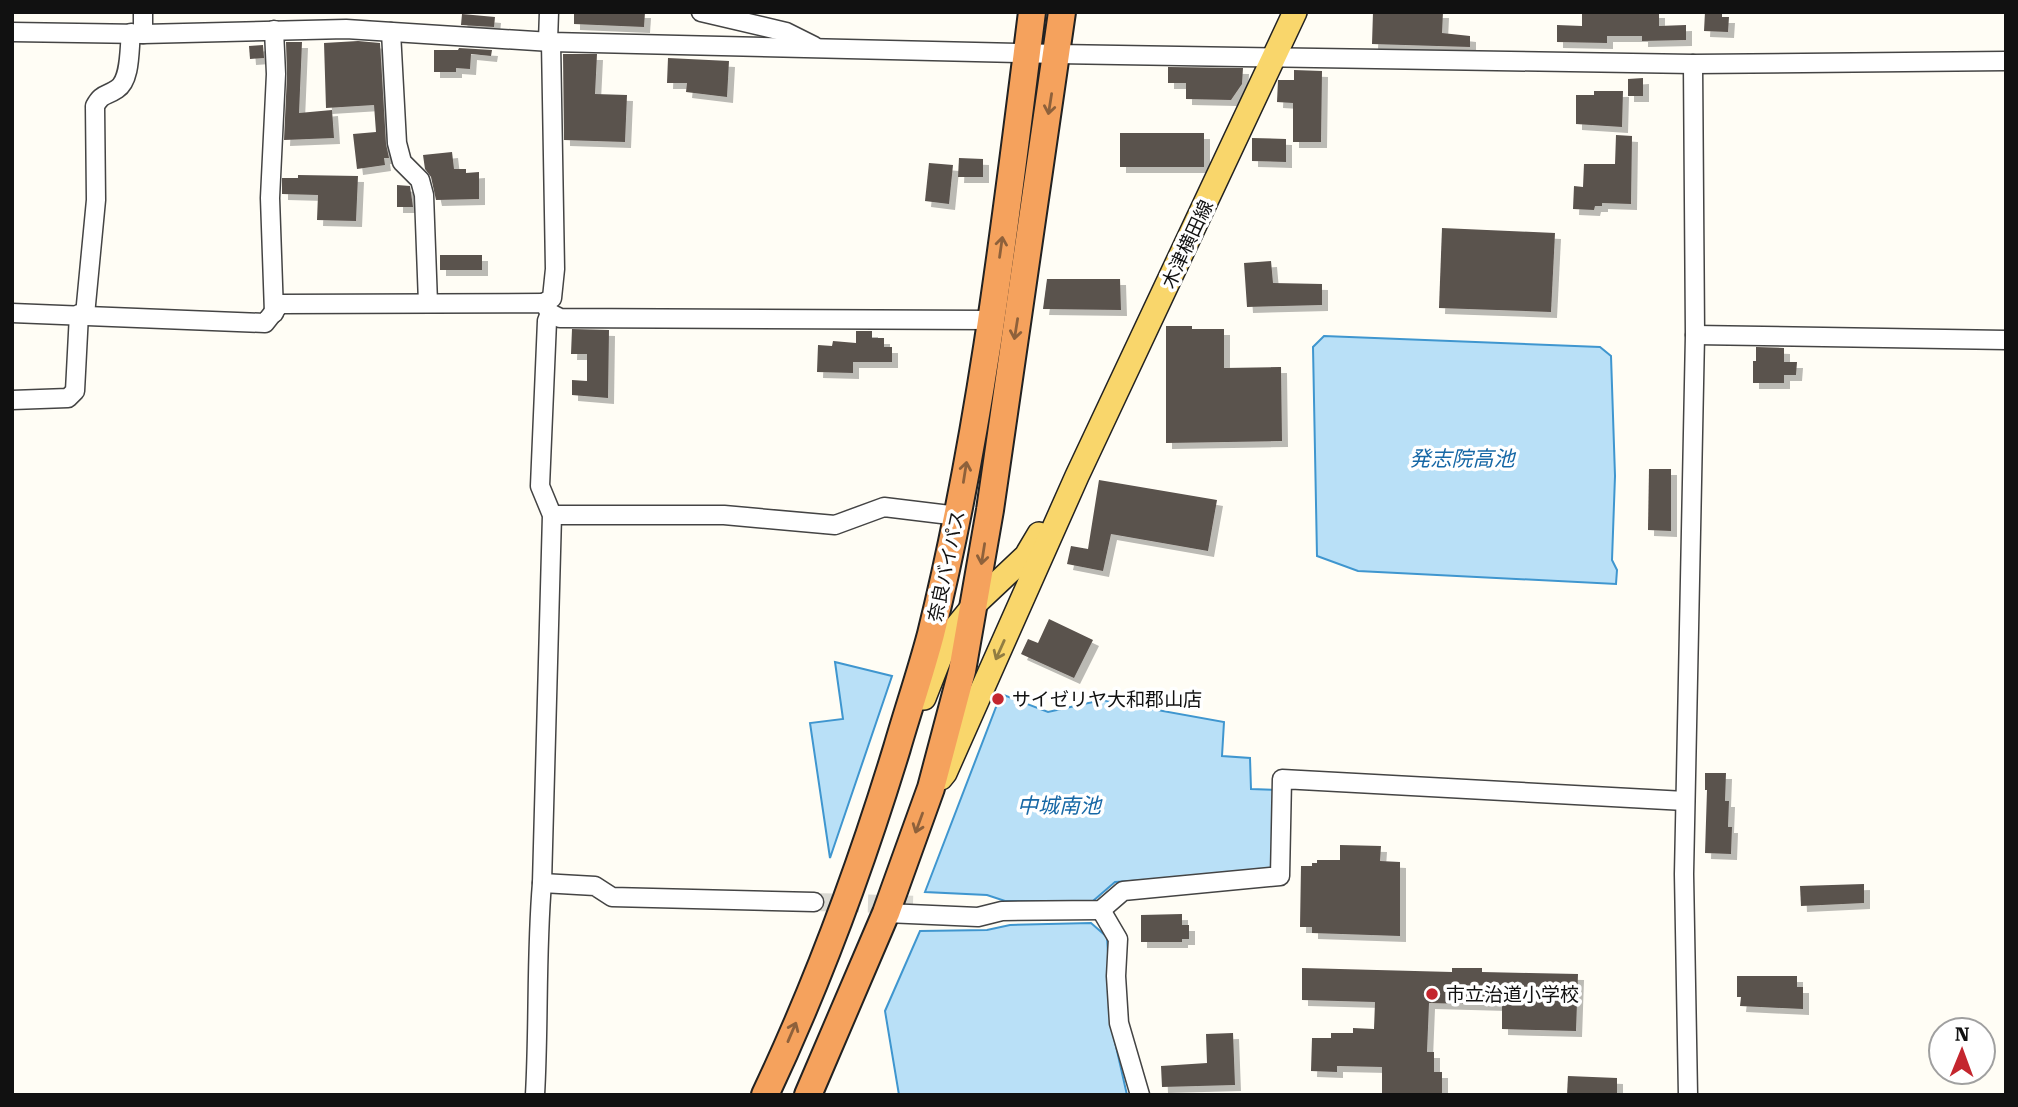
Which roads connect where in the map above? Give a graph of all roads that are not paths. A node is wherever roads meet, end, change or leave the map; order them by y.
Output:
1 (144, 12) edge
2 (549, 12) edge
3 (701, 12) edge
4 (1032, 12) edge
5 (1062, 12) edge
6 (1295, 12) edge
7 (347, 21) edge
8 (274, 30) junction
9 (12, 32) edge
10 (391, 32) junction
11 (137, 34) junction
12 (550, 41) junction
13 (817, 48) junction
14 (1027, 53) junction
15 (1057, 54) junction
16 (1274, 56) junction
17 (2006, 61) edge
18 (1693, 64) junction
19 (428, 303) junction
20 (547, 308) junction
21 (12, 313) edge
22 (274, 313) junction
23 (82, 315) junction
24 (990, 320) junction
25 (1695, 335) junction
26 (2006, 340) edge
27 (12, 400) edge
28 (1077, 476) junction
29 (551, 515) junction
30 (958, 516) junction
31 (975, 604) junction
32 (889, 775) junction
33 (931, 788) junction
34 (1685, 800) junction
35 (542, 883) junction
36 (814, 902) tunnel mouth
37 (919, 905) tunnel mouth
38 (1101, 910) junction
39 (1002, 911) junction
40 (886, 913) junction
41 (535, 1095) edge
42 (765, 1095) edge
43 (808, 1095) edge
44 (1140, 1095) edge
45 (1688, 1095) edge

1 - 11 street
2 - 12 street
3 - 13 street
4 - 14 highway, 奈良バイパス
5 - 15 highway, 奈良バイパス
6 - 16 main road, 木津横田線
7 - 8 street
7 - 10 street
8 - 11 street
8 - 22 street
9 - 11 street
10 - 12 street
10 - 19 street
11 - 23 street
12 - 13 street
12 - 20 street
13 - 14 street
14 - 15 street
24 -> 14 highway, 奈良バイパス
15 - 16 street
15 -> 31 highway, 奈良バイパス
16 - 18 street
16 - 28 main road, 木津横田線
17 - 18 street
18 - 25 street
19 - 20 street
19 - 22 street
20 - 24 street
20 - 29 street
21 - 23 street
22 - 23 street
23 - 27 street
30 -> 24 highway, 奈良バイパス
25 - 26 street
25 - 34 street
28 - 31 main road, 木津横田線
28 -> 33 main road, 木津横田線
29 - 30 street
29 - 35 street
30 - 32 highway, 奈良バイパス
31 - 32 main road, 木津横田線
31 - 33 highway, 奈良バイパス
42 -> 32 highway, 奈良バイパス
33 -> 40 highway, 奈良バイパス
34 - 38 street
34 - 45 street
35 - 36 street
35 - 41 street
37 - 39 street
38 - 39 street
38 - 44 street
39 - 40 street
40 - 43 highway, 奈良バイパス

